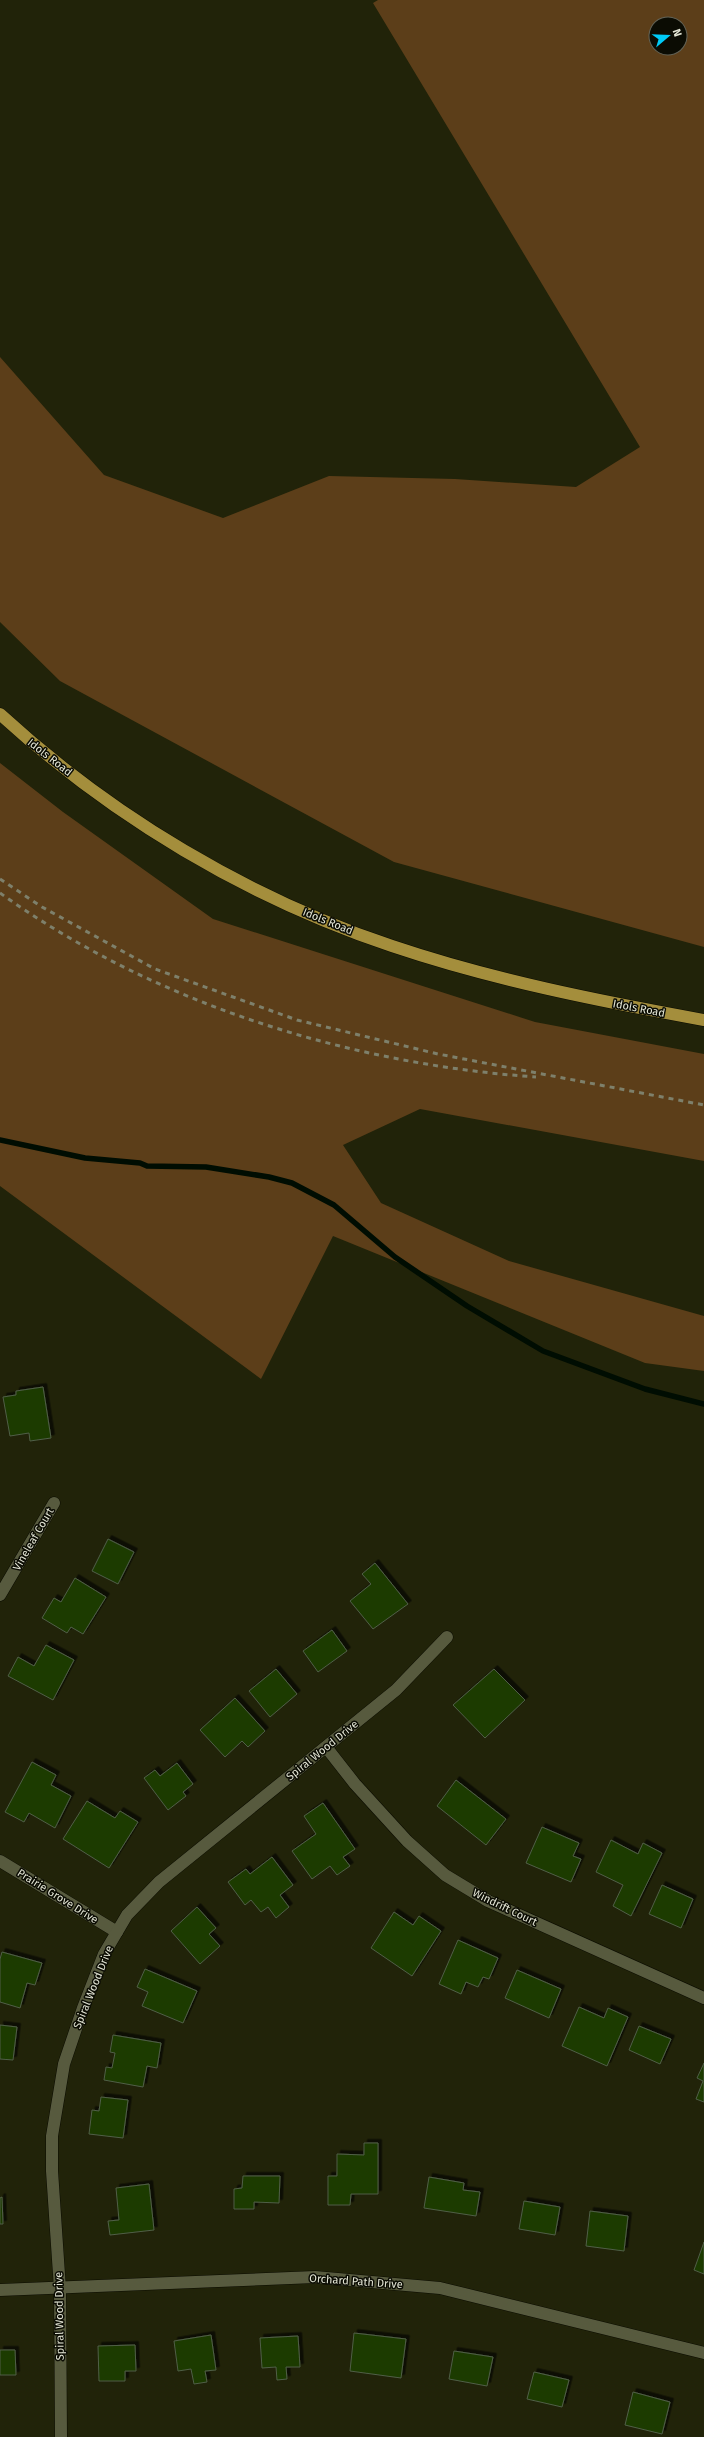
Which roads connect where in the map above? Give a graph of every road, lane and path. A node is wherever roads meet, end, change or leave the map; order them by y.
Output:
1 (0, 714) edge
2 (704, 1020) edge
3 (54, 1503) dead end
4 (0, 1595) edge
5 (447, 1637) dead end
6 (326, 1747) junction
7 (0, 1861) edge
8 (117, 1932) junction
9 (704, 1998) edge
10 (60, 2289) junction
11 (0, 2290) edge
12 (704, 2353) edge
13 (61, 2437) edge

1 - 2 main road, Idols Road
3 - 4 street, Vineleaf Court
5 - 6 street, Spiral Wood Drive
6 - 8 street, Spiral Wood Drive
6 - 9 street, Windrift Court
7 - 8 street, Prairie Grove Drive
8 - 10 street, Spiral Wood Drive
10 - 11 street, Orchard Path Drive
10 - 12 street, Orchard Path Drive
10 - 13 street, Spiral Wood Drive

